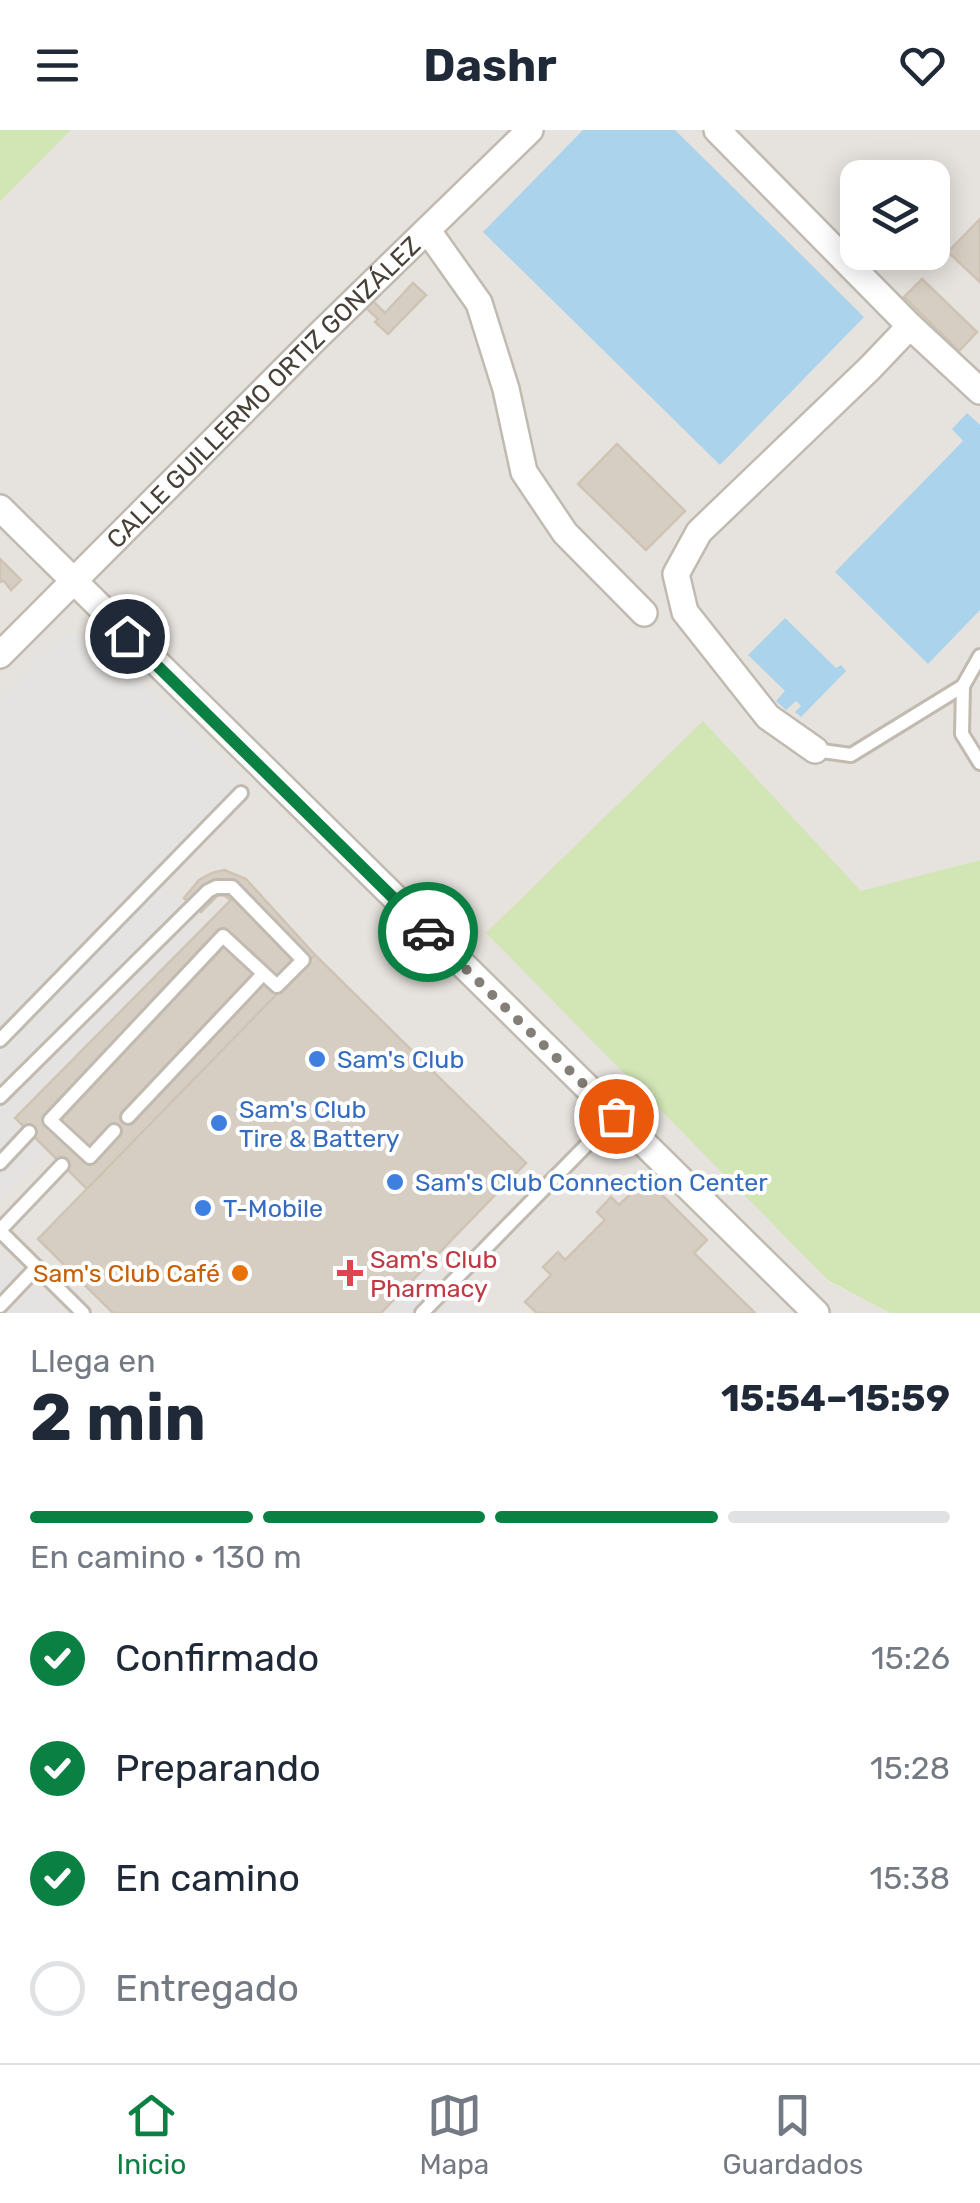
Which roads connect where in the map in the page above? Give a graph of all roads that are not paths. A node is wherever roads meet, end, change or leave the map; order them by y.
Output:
1 (530, 130) edge
2 (717, 130) edge
3 (428, 231) junction
4 (910, 326) junction
5 (980, 391) edge
6 (0, 508) edge
7 (73, 582) junction
8 (644, 613) dead end
9 (0, 655) edge
10 (980, 656) edge
11 (963, 686) junction
12 (815, 750) joint
13 (980, 763) edge
14 (241, 793) dead end
15 (263, 974) junction
16 (0, 1040) edge
17 (0, 1097) edge
18 (616, 1116) junction
19 (128, 1117) dead end
20 (30, 1132) dead end
21 (114, 1132) dead end
22 (0, 1163) edge
23 (62, 1164) dead end
24 (0, 1231) edge
25 (37, 1267) junction
26 (0, 1306) edge
27 (83, 1313) edge
28 (422, 1313) edge
29 (816, 1313) edge

1 - 3 street, CALLE GUILLERMO ORTIZ GONZÁLEZ
2 - 4 street
3 - 7 street, CALLE GUILLERMO ORTIZ GONZÁLEZ
3 - 8 street
4 - 5 street
4 - 12 street
6 - 7 street
7 - 9 street, CALLE GUILLERMO ORTIZ GONZÁLEZ
7 - 18 street
10 - 11 lane
11 - 12 lane
11 - 13 lane
14 - 16 lane
15 - 17 lane
15 - 19 lane
15 - 21 lane
18 - 28 lane
18 - 29 street
20 - 22 lane
23 - 24 lane
24 - 25 lane
25 - 26 lane
25 - 27 lane

